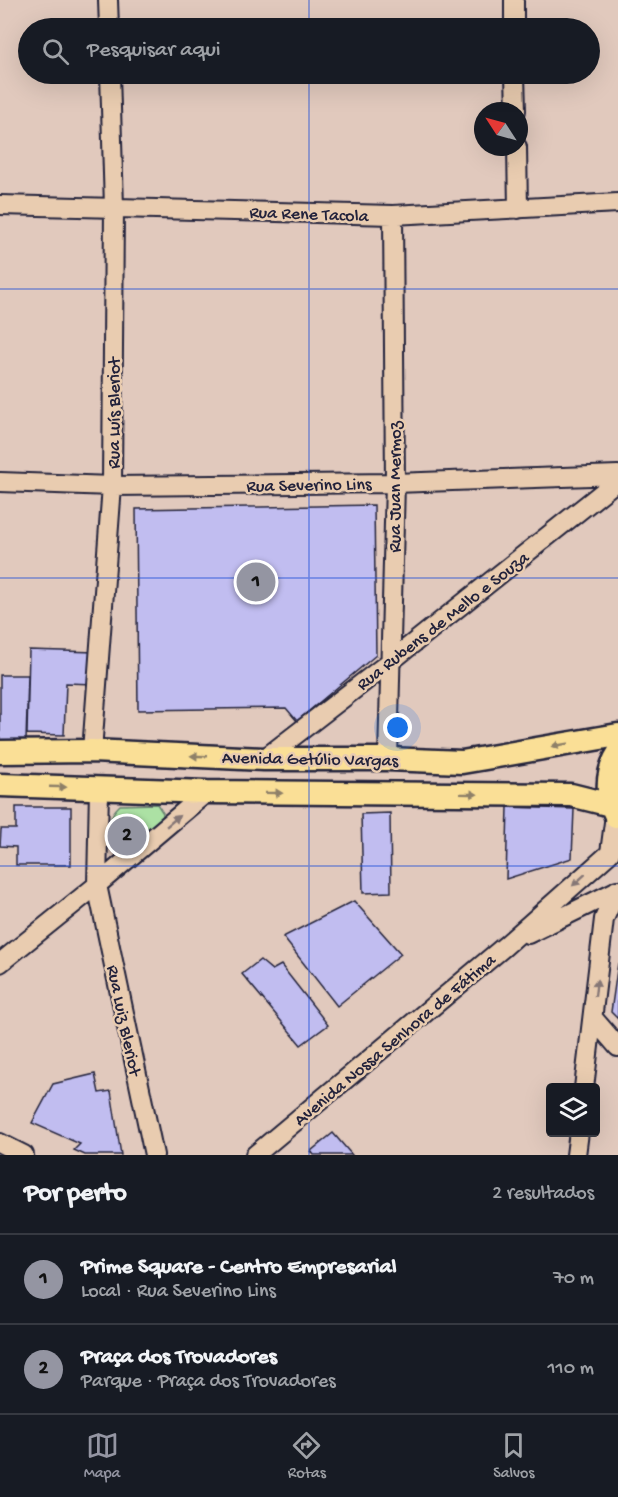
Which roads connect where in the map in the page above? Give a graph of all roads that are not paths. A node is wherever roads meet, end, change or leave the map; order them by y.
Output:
1 (108, 0) edge
2 (514, 0) edge
3 (109, 18) edge
4 (514, 18) edge
5 (110, 84) edge
6 (515, 84) edge
7 (516, 102) edge
8 (517, 156) edge
9 (618, 203) edge
10 (0, 205) edge
11 (114, 207) junction
12 (518, 209) junction
13 (393, 215) junction
14 (618, 475) edge
15 (618, 480) edge
16 (0, 482) edge
17 (395, 483) junction
18 (112, 486) junction
19 (391, 662) junction
20 (618, 735) edge
21 (92, 751) junction
22 (0, 752) edge
23 (618, 754) edge
24 (264, 759) junction
25 (388, 759) junction
26 (0, 785) edge
27 (99, 789) junction
28 (207, 792) junction
29 (615, 813) edge
30 (97, 885) junction
31 (618, 890) edge
32 (505, 946) junction
33 (0, 963) edge
34 (593, 1018) junction
35 (618, 1047) edge
36 (585, 1083) edge
37 (578, 1137) edge
38 (0, 1143) edge
39 (24, 1155) edge
40 (154, 1155) edge
41 (255, 1155) edge
42 (576, 1155) edge

1 - 3 street
2 - 4 street
5 - 11 street, Rua Luís Bleriot
6 - 7 street
8 - 12 street
9 - 12 street, Rua Rene Tacola
10 - 11 street, Rua Rene Tacola
11 - 13 street, Rua Rene Tacola
11 - 18 street, Rua Luís Bleriot
12 - 13 street, Rua Rene Tacola
13 - 17 street, Rua Juan Mermoz
14 - 17 street, Rua Severino Lins
15 - 19 street, Rua Rubens de Mello e Souza
16 - 18 street, Rua Severino Lins
17 - 18 street, Rua Severino Lins
17 - 19 street, Rua Juan Mermoz
18 - 21 street, Rua Luís Bleriot
19 - 24 street, Rua Rubens de Mello e Souza
19 - 25 street, Rua Juan Mermoz
20 -> 25 main road, Avenida Getúlio Vargas
21 - 22 main road, Avenida Getúlio Vargas
24 -> 21 main road, Avenida Getúlio Vargas
23 - 29 main road
24 - 25 main road, Avenida Getúlio Vargas
26 -> 27 main road, Avenida Getúlio Vargas
27 - 28 main road, Avenida Getúlio Vargas
27 - 30 street, Rua Luiz Bleriot
28 -> 29 main road, Avenida Getúlio Vargas
30 -> 28 street
29 -> 32 street, Avenida Nossa Senhora de Fátima
30 - 33 street
30 - 40 street, Rua Luiz Bleriot
31 - 32 street, Avenida Nossa Senhora de Fátima
34 -> 31 street
32 - 41 street, Avenida Nossa Senhora de Fátima
34 - 35 street
34 - 36 street
37 - 42 street
38 - 39 street

